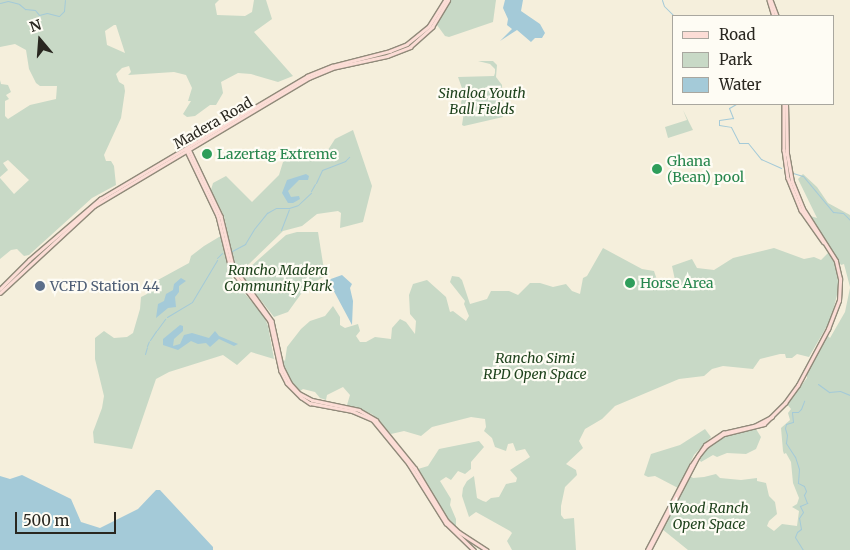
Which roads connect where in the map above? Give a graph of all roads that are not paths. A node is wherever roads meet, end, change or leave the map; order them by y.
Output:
1 (447, 0) edge
2 (770, 0) edge
3 (775, 15) edge
4 (785, 105) edge
5 (187, 149) junction
6 (0, 291) edge
7 (474, 550) edge
8 (487, 550) edge
9 (648, 550) edge

1 - 5 main road, Madera Road
2 - 3 main road
4 - 9 main road
5 - 6 main road, Madera Road
5 - 7 main road
5 - 8 main road

